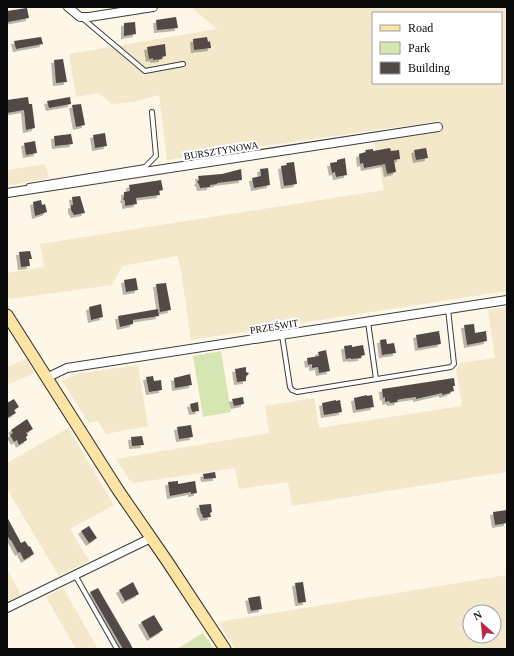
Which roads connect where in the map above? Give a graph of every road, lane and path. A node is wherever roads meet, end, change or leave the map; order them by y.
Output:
1 (68, 7) edge
2 (153, 7) edge
3 (80, 16) junction
4 (183, 64) dead end
5 (152, 112) dead end
6 (438, 127) dead end
7 (7, 189) edge
8 (7, 193) edge
9 (507, 300) edge
10 (448, 309) junction
11 (7, 315) edge
12 (368, 322) junction
13 (282, 335) junction
14 (46, 378) junction
15 (376, 379) junction
16 (151, 538) junction
17 (75, 575) junction
18 (7, 608) edge
19 (117, 649) edge
20 (225, 649) edge

1 - 3 street
2 - 3 street
3 - 4 lane
5 - 7 lane
6 - 8 street, BURSZTYNOWA
9 - 10 street, PRZEŚWIT
10 - 12 street, PRZEŚWIT
10 - 15 lane
11 - 14 street
12 - 13 street, PRZEŚWIT
12 - 15 lane
13 - 14 street, PRZEŚWIT
13 - 15 lane
14 - 16 street
16 - 17 street
16 - 20 street
17 - 18 street
17 - 19 lane

